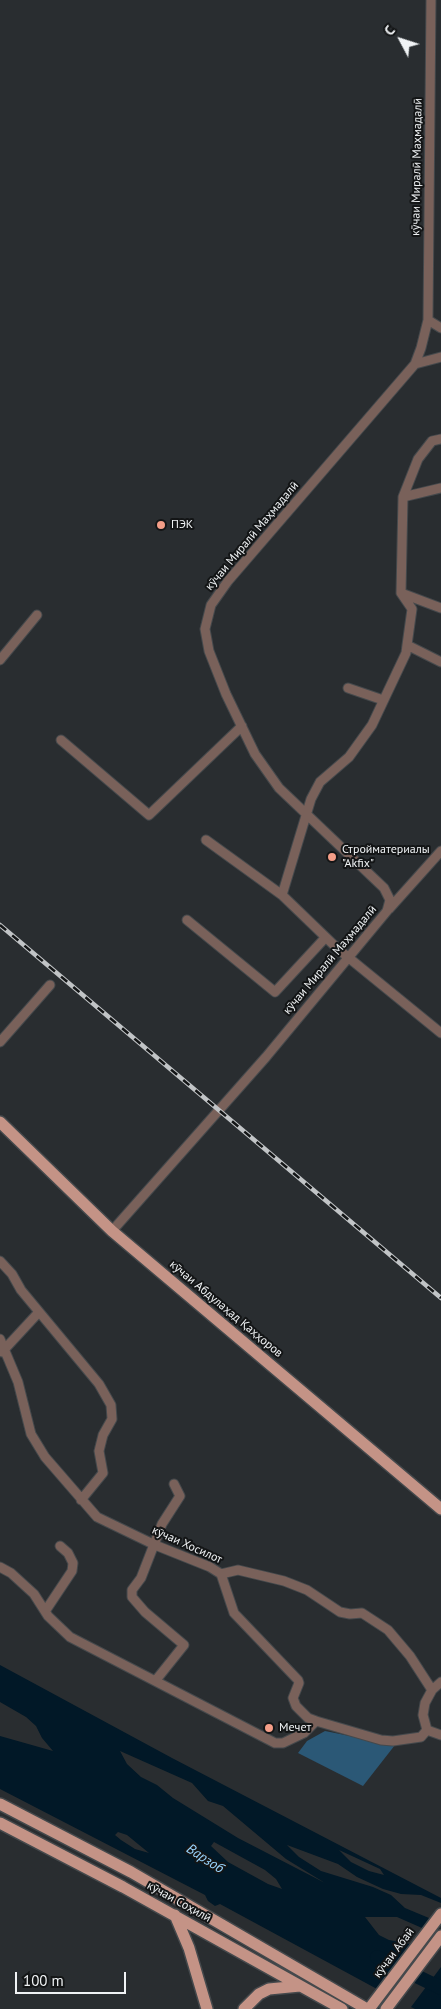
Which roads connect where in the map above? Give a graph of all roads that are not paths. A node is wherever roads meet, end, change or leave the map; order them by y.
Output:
1 (432, 0) edge
2 (441, 29) edge
3 (431, 30) junction
4 (428, 320) junction
5 (441, 328) edge
6 (441, 357) edge
7 (415, 364) junction
8 (441, 439) edge
9 (441, 488) edge
10 (403, 497) junction
11 (400, 593) junction
12 (441, 608) edge
13 (37, 615) dead end
14 (407, 645) junction
15 (0, 660) edge
16 (441, 662) edge
17 (348, 688) dead end
18 (384, 700) junction
19 (242, 726) junction
20 (61, 740) dead end
21 (306, 812) junction
22 (206, 840) dead end
23 (441, 851) edge
24 (282, 895) junction
25 (387, 912) junction
26 (187, 920) dead end
27 (325, 938) junction
28 (350, 958) junction
29 (50, 985) dead end
30 (441, 1033) edge
31 (0, 1042) edge
32 (0, 1122) edge
33 (112, 1231) junction
34 (0, 1261) edge
35 (39, 1312) junction
36 (0, 1339) edge
37 (2, 1352) edge
38 (174, 1484) dead end
39 (81, 1500) junction
40 (440, 1505) edge
41 (155, 1545) junction
42 (60, 1546) dead end
43 (0, 1567) edge
44 (221, 1574) junction
45 (46, 1610) junction
46 (156, 1680) junction
47 (441, 1682) edge
48 (432, 1690) junction
49 (316, 1721) junction
50 (427, 1730) junction
51 (441, 1735) edge
52 (0, 1804) edge
53 (0, 1823) edge
54 (441, 1914) edge
55 (175, 1915) junction
56 (441, 1936) edge
57 (301, 1986) junction
58 (207, 2009) edge
59 (244, 2009) edge
60 (342, 2009) edge
61 (368, 2009) edge
62 (386, 2009) edge

1 - 3 street, кӯчаи Миралӣ Маҳмадалӣ
2 - 3 street
3 - 4 street, кӯчаи Миралӣ Маҳмадалӣ
4 - 5 street
4 - 7 street, кӯчаи Миралӣ Маҳмадалӣ
6 - 7 street
7 - 19 street, кӯчаи Миралӣ Маҳмадалӣ
8 - 10 street
9 - 10 street
10 - 11 street
11 - 12 street
11 - 14 street
13 - 15 street
14 - 16 street
14 - 18 street
17 - 18 street
18 - 21 street
19 - 20 street
19 - 21 street, кӯчаи Миралӣ Маҳмадалӣ
21 - 24 street
21 - 25 street, кӯчаи Миралӣ Маҳмадалӣ
22 - 24 street
23 - 25 street
24 - 27 street
25 - 28 street, кӯчаи Миралӣ Маҳмадалӣ
26 - 27 street
27 - 28 street
28 - 30 street
28 - 33 street, кӯчаи Миралӣ Маҳмадалӣ
29 - 31 street
32 - 33 main road, кӯчаи Абдулаҳад Қаҳҳоров
33 - 40 main road, кӯчаи Абдулаҳад Қаҳҳоров
34 - 35 street
35 - 37 street
35 - 39 street
36 - 37 street, кӯчаи Хосилот
37 - 39 street, кӯчаи Хосилот
38 - 41 street
39 - 41 street, кӯчаи Хосилот
41 - 44 street, кӯчаи Хосилот
41 - 46 street
42 - 45 street
43 - 45 street
44 - 48 street, кӯчаи Хосилот
44 - 49 street
45 - 46 street
46 - 49 street
47 - 48 street
48 - 50 street
49 - 50 street
50 - 51 street
52 - 61 main road
53 - 55 main road, кӯчаи Соҳилӣ
54 - 61 main road, кӯчаи Абаӣ
55 - 57 main road, кӯчаи Соҳилӣ
55 - 58 main road
56 - 62 main road
57 - 59 main road
57 - 60 main road, кӯчаи Соҳилӣ

